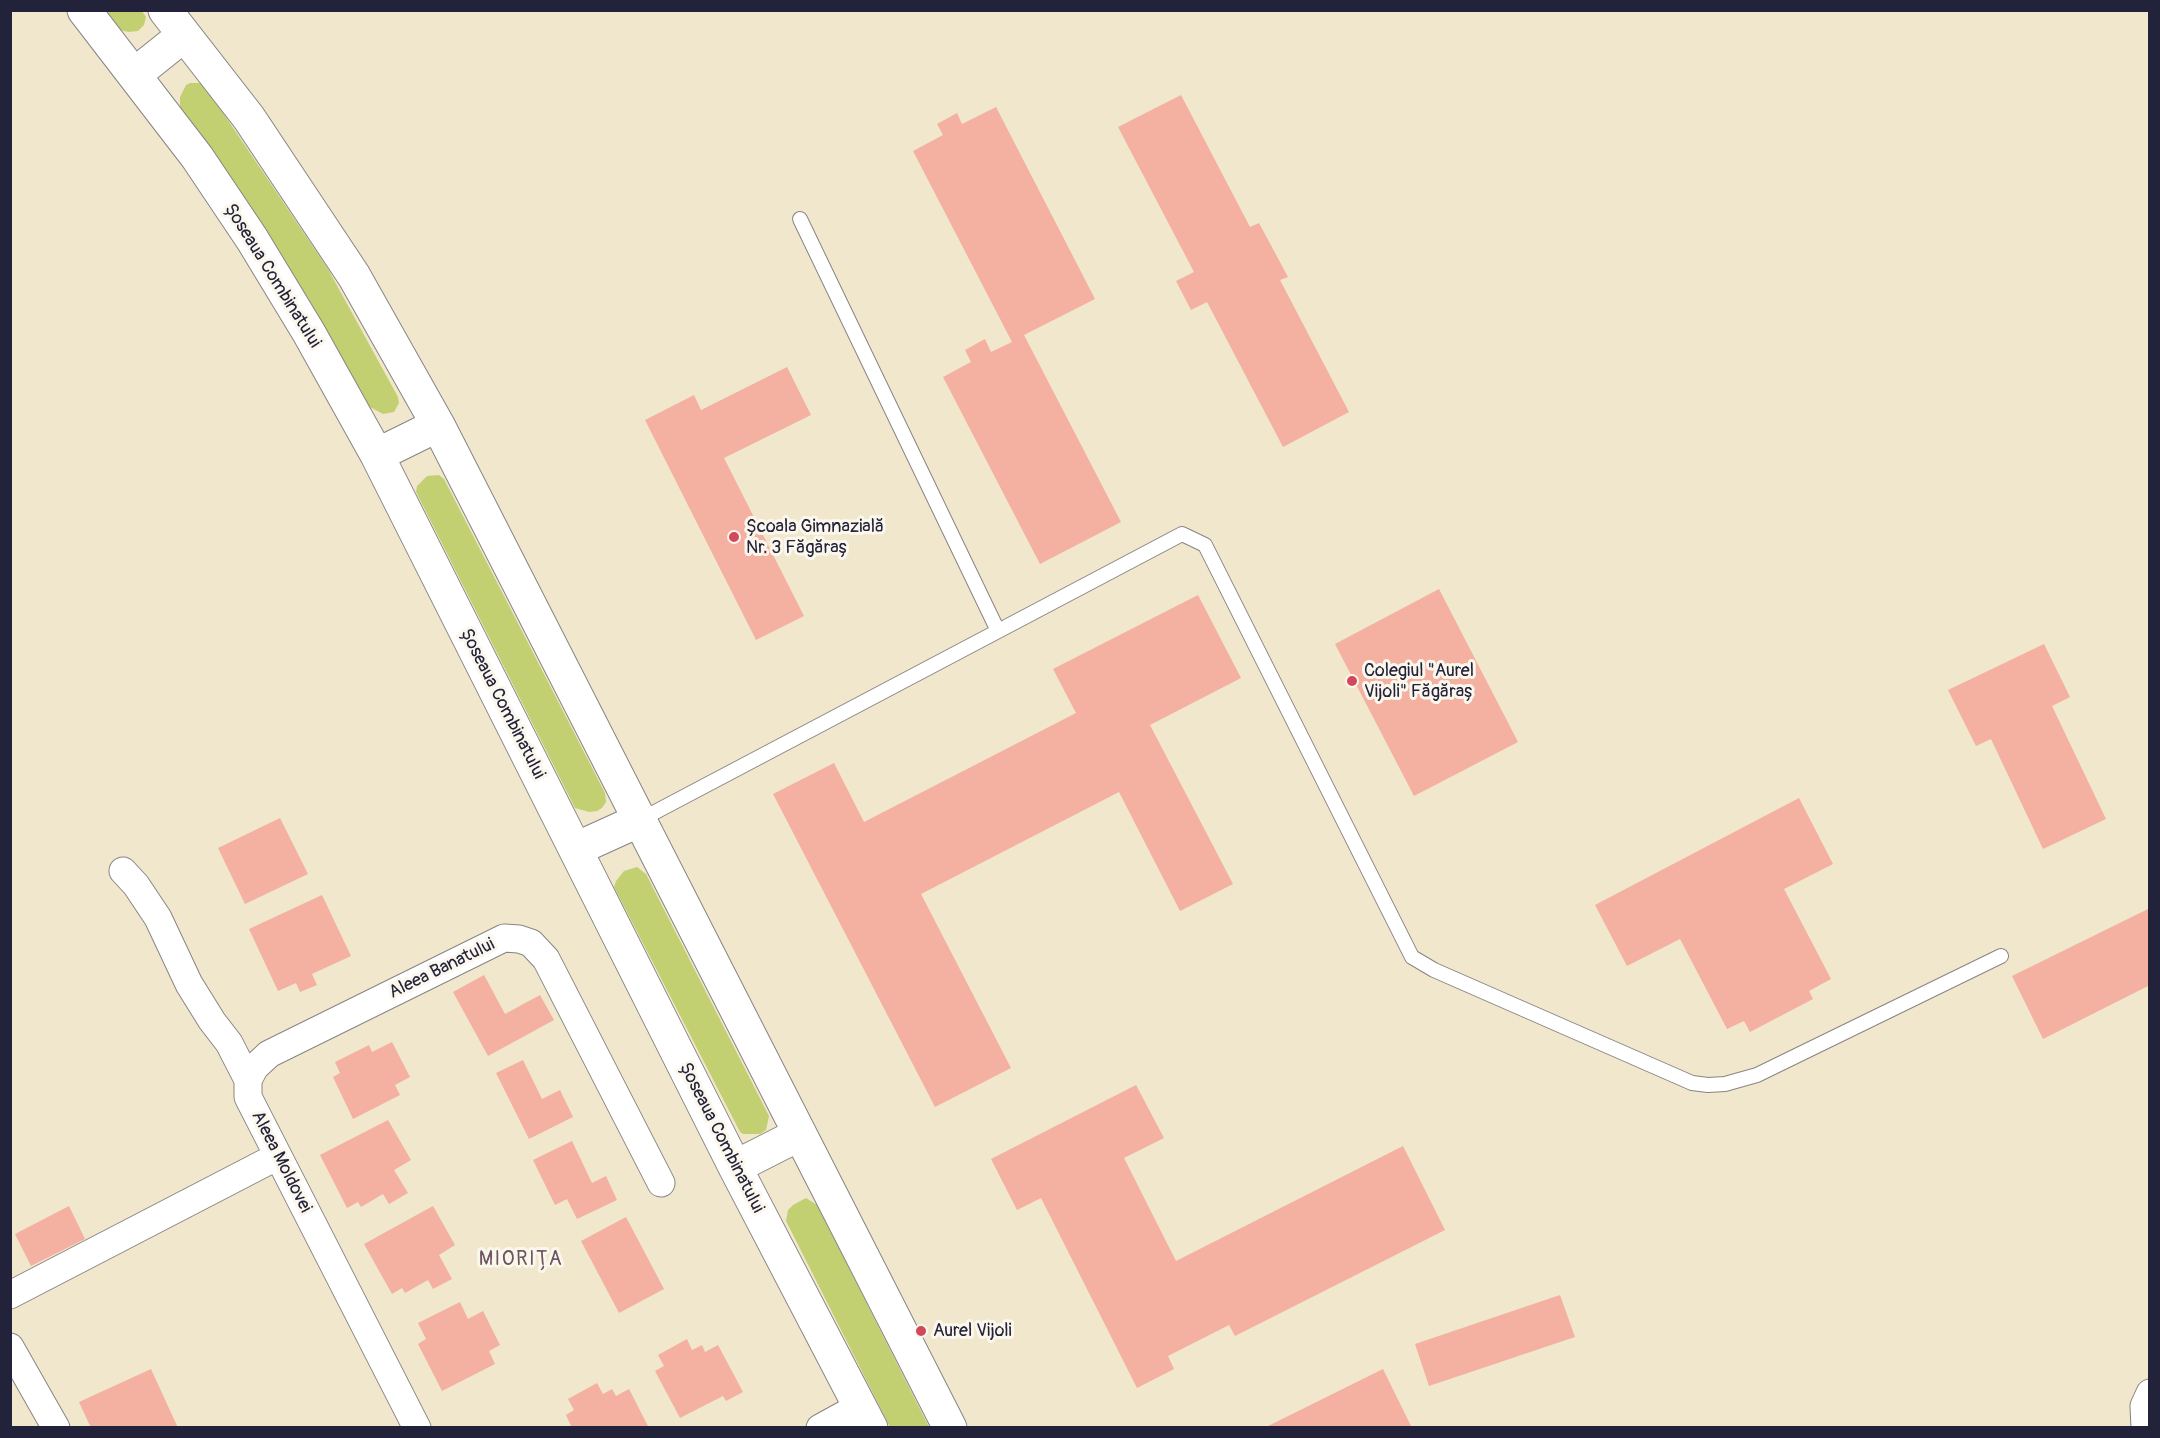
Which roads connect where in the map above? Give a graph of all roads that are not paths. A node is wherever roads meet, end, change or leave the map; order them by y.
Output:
1 (84, 10) edge
2 (175, 23) edge
3 (134, 75) junction
4 (800, 219) dead end
5 (438, 426) junction
6 (377, 454) junction
7 (998, 631) junction
8 (640, 820) junction
9 (576, 849) junction
10 (123, 872) dead end
11 (2001, 956) dead end
12 (248, 1080) junction
13 (800, 1134) junction
14 (278, 1156) junction
15 (735, 1167) junction
16 (661, 1183) dead end
17 (10, 1295) edge
18 (10, 1347) edge
19 (2150, 1393) edge
20 (865, 1417) edge
21 (56, 1428) edge
22 (417, 1428) edge
23 (820, 1428) edge
24 (950, 1428) edge
25 (2145, 1428) edge

1 - 3 main road, Șoseaua Combinatului
2 - 3 main road
2 - 5 main road
3 - 6 main road, Șoseaua Combinatului
4 - 7 lane
5 - 6 main road
5 - 8 main road
6 - 9 main road, Șoseaua Combinatului
7 - 8 lane
7 - 11 lane
8 - 9 main road
8 - 13 main road
9 - 15 main road, Șoseaua Combinatului
10 - 12 street, Aleea Moldovei
12 - 14 street, Aleea Moldovei
12 - 16 street, Aleea Banatului
13 - 15 main road
13 - 24 main road
14 - 17 street
14 - 22 street, Aleea Moldovei
15 - 20 main road, Șoseaua Combinatului
18 - 21 street
19 - 25 street
20 - 23 street

